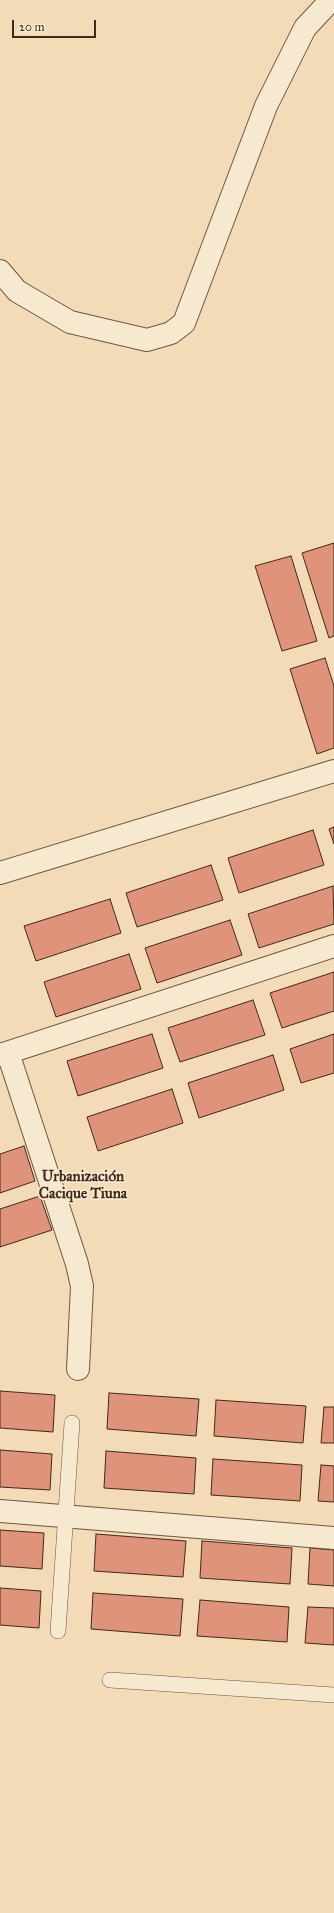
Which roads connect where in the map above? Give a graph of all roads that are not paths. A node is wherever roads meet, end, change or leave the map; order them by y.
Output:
1 (331, 0) edge
2 (0, 271) edge
3 (334, 771) edge
4 (0, 873) edge
5 (334, 946) edge
6 (4, 1054) edge
7 (78, 1369) dead end
8 (72, 1423) dead end
9 (0, 1511) edge
10 (66, 1516) junction
11 (334, 1538) edge
12 (58, 1631) dead end
13 (110, 1680) dead end
14 (334, 1695) edge

1 - 2 street
3 - 4 street
5 - 6 street
6 - 7 street
8 - 10 lane
9 - 10 street
10 - 11 street
10 - 12 lane
13 - 14 lane

